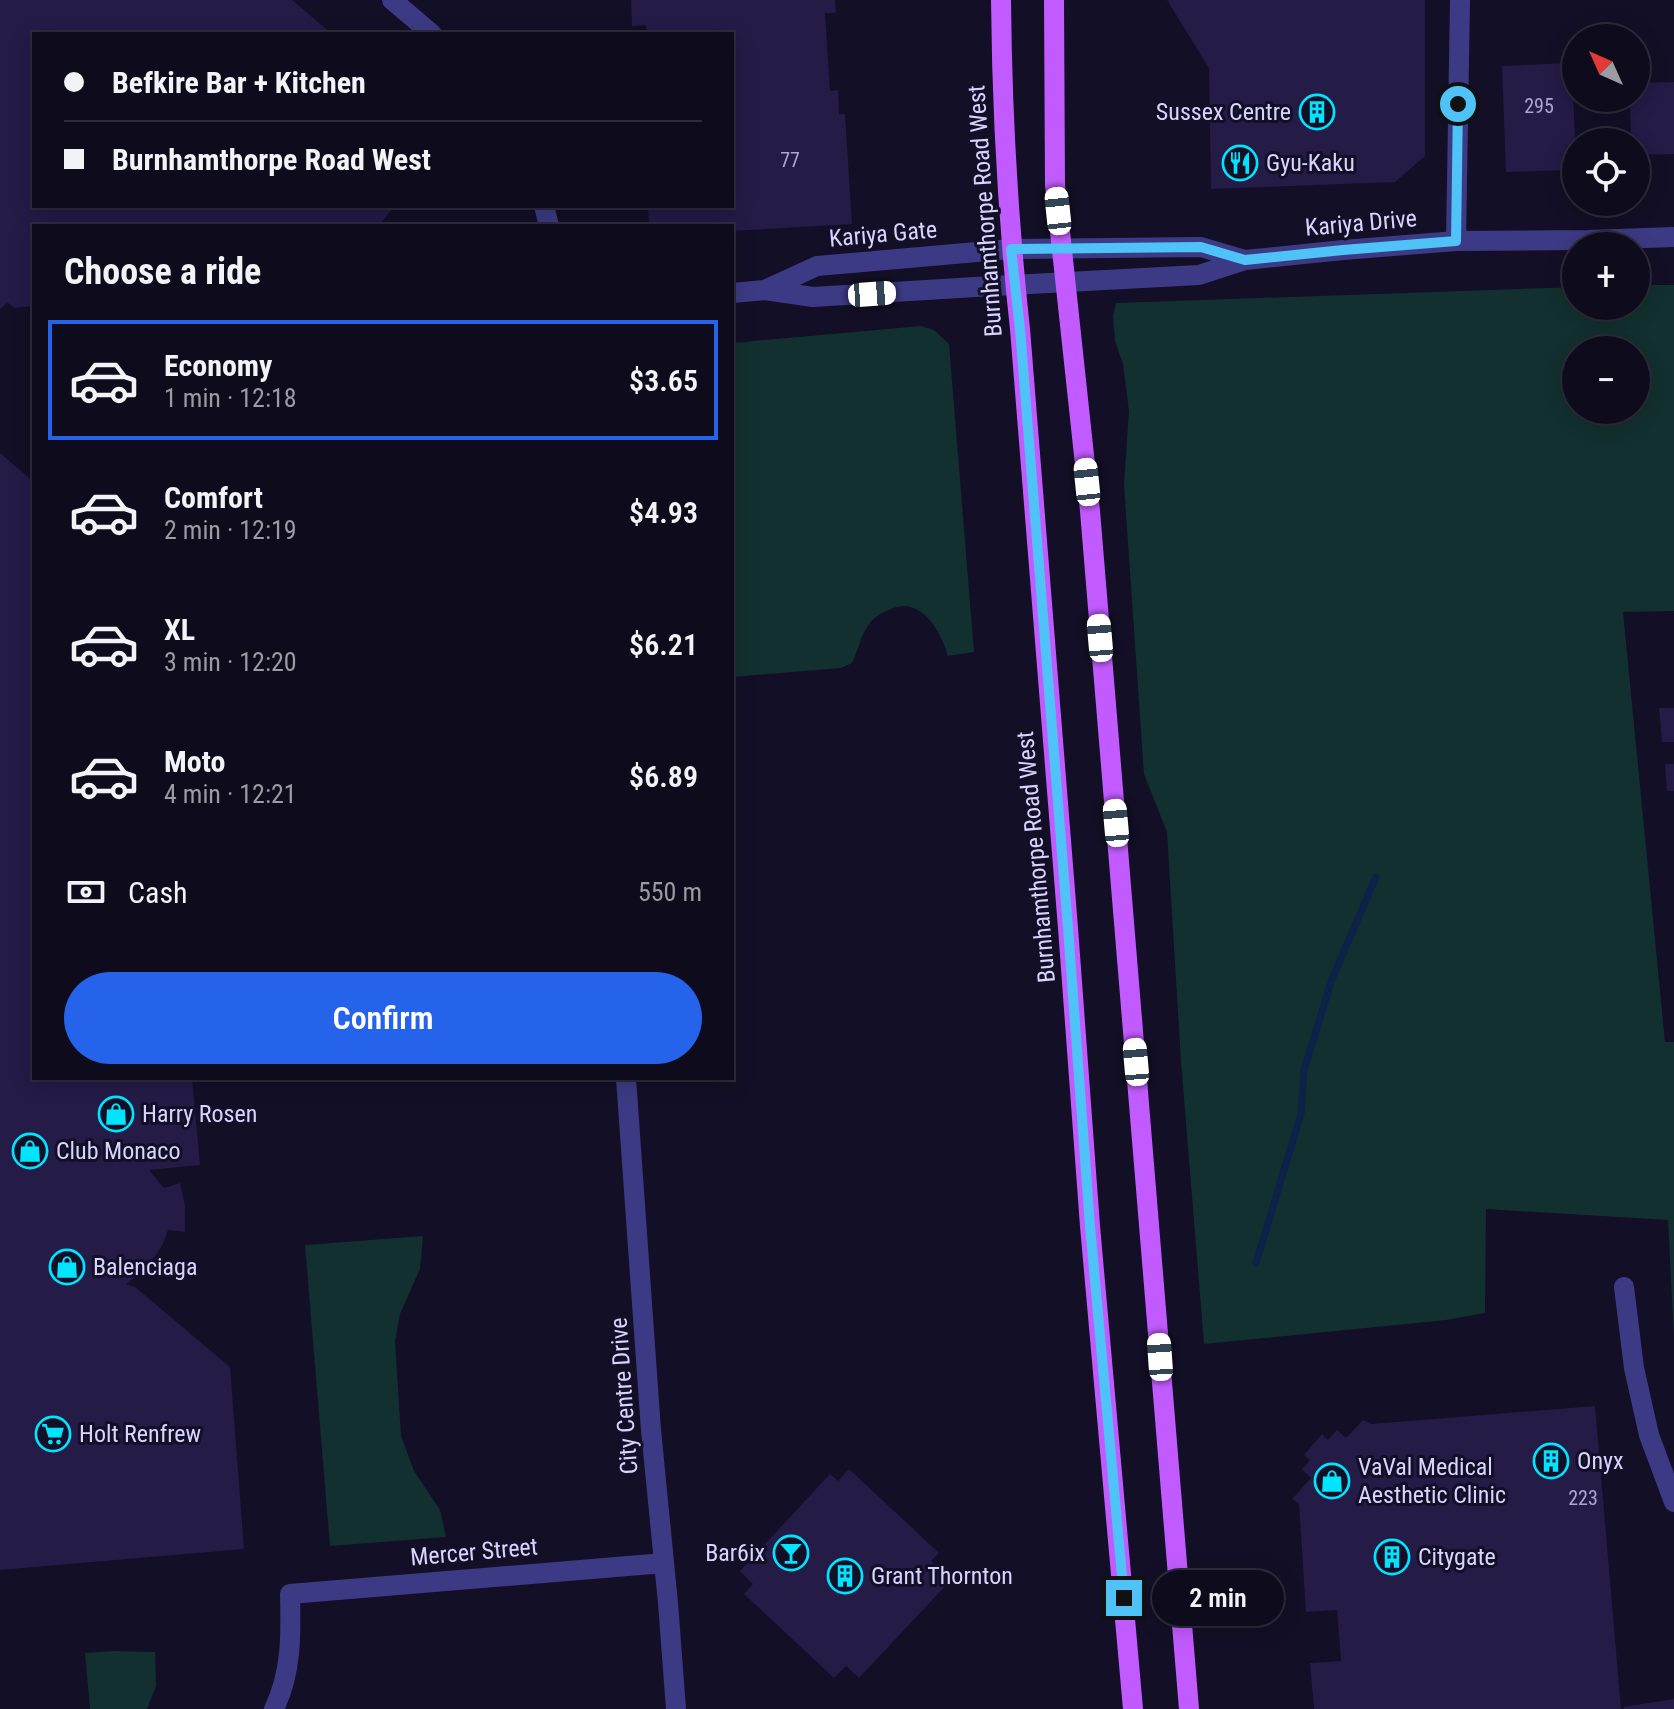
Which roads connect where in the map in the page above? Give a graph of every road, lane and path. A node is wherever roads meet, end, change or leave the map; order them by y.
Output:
1 (392, 0) edge
2 (1001, 0) edge
3 (1054, 0) edge
4 (1460, 0) edge
5 (430, 32) edge
6 (1674, 237) edge
7 (1456, 241) junction
8 (1063, 248) junction
9 (1011, 249) junction
10 (1245, 260) junction
11 (1066, 282) junction
12 (1015, 285) junction
13 (765, 290) junction
14 (734, 293) edge
15 (626, 1080) edge
16 (1624, 1287) dead end
17 (1674, 1502) edge
18 (664, 1563) junction
19 (274, 1709) edge
20 (676, 1709) edge
21 (1133, 1709) edge
22 (1189, 1709) edge

1 - 5 street
2 - 9 main road, Burnhamthorpe Road West
3 - 8 main road
4 - 7 street
6 - 7 street, Kariya Drive
7 - 10 street, Kariya Drive
8 - 9 street, Kariya Drive
8 - 10 street, Kariya Drive
8 - 11 main road
9 - 12 main road, Burnhamthorpe Road West
9 - 13 street, Kariya Gate
10 - 11 street, Kariya Drive
11 - 12 street, Kariya Drive
11 - 22 main road
12 - 13 street, Kariya Gate
12 - 21 main road, Burnhamthorpe Road West
13 - 14 street, Kariya Gate
15 - 18 street, City Centre Drive
16 - 17 street
18 - 19 street, Mercer Street
18 - 20 street, City Centre Drive

